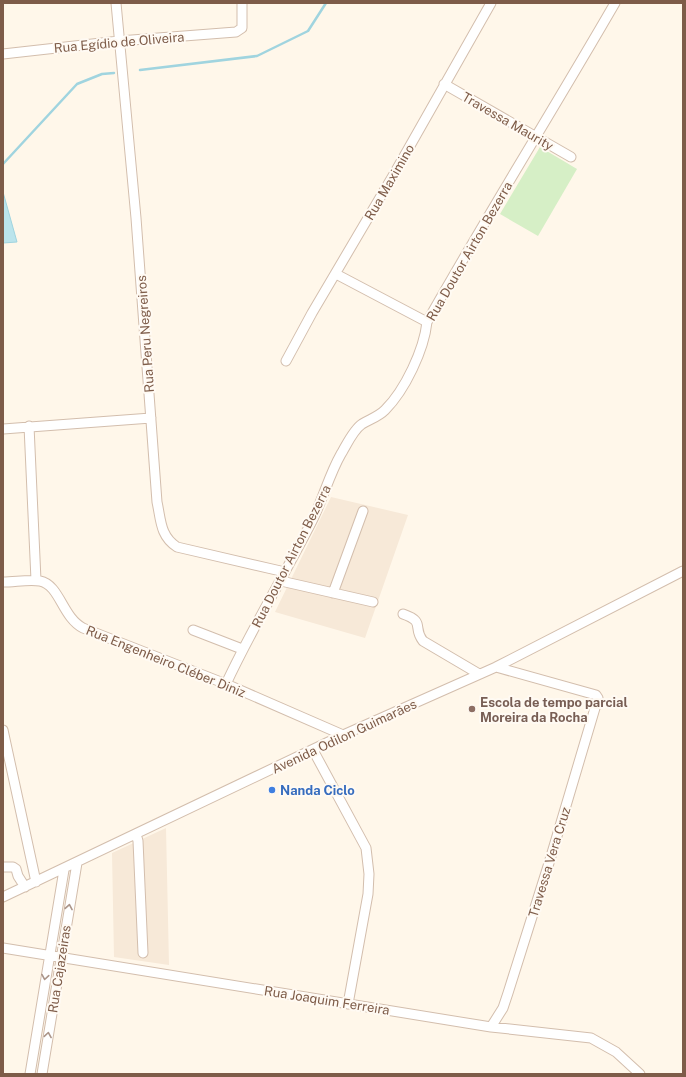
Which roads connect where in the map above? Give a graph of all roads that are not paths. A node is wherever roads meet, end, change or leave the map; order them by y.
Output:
1 (116, 3) edge
2 (242, 3) edge
3 (491, 3) edge
4 (615, 3) edge
5 (119, 40) junction
6 (3, 54) edge
7 (444, 84) junction
8 (536, 138) junction
9 (571, 158) dead end
10 (336, 274) junction
11 (427, 322) junction
12 (286, 361) dead end
13 (151, 418) junction
14 (29, 426) junction
15 (3, 428) edge
16 (363, 511) dead end
17 (683, 571) edge
18 (283, 576) junction
19 (36, 580) junction
20 (3, 582) edge
21 (333, 593) junction
22 (373, 602) dead end
23 (403, 614) dead end
24 (193, 630) dead end
25 (242, 649) junction
26 (496, 667) junction
27 (479, 674) junction
28 (226, 684) junction
29 (3, 730) edge
30 (343, 735) junction
31 (313, 750) junction
32 (136, 834) junction
33 (77, 863) junction
34 (3, 867) edge
35 (64, 870) junction
36 (36, 882) junction
37 (25, 887) junction
38 (3, 897) edge
39 (3, 948) edge
40 (143, 953) dead end
41 (49, 955) junction
42 (61, 957) junction
43 (348, 1004) junction
44 (491, 1027) junction
45 (30, 1074) edge
46 (42, 1074) edge
47 (640, 1074) edge

1 - 5 street, Rua Peru Negreiros
2 - 5 street, Rua Egídio de Oliveira
3 - 7 street, Rua Maximino
4 - 8 street, Rua Doutor Airton Bezerra
5 - 6 street, Rua Egídio de Oliveira
5 - 13 street, Rua Peru Negreiros
7 - 8 street, Travessa Maurity
7 - 10 street, Rua Maximino
8 - 9 street, Travessa Maurity
8 - 11 street, Rua Doutor Airton Bezerra
10 - 11 street
10 - 12 street, Rua Maximino
11 - 18 street, Rua Doutor Airton Bezerra
13 - 14 street
13 - 18 street, Rua Peru Negreiros
14 - 15 street
14 - 19 street
16 - 21 street
17 - 26 street, Avenida Odilon Guimarães
18 - 21 street, Rua Peru Negreiros
18 - 25 street, Rua Doutor Airton Bezerra
19 - 20 street
19 - 28 street, Rua Engenheiro Cléber Diniz
21 - 22 street, Rua Peru Negreiros
23 - 27 street
24 - 25 street
25 - 28 street, Rua Doutor Airton Bezerra
26 - 27 street, Avenida Odilon Guimarães
26 - 44 street, Travessa Vera Cruz
27 - 30 street, Avenida Odilon Guimarães
28 - 30 street, Rua Engenheiro Cléber Diniz
29 - 36 street
30 - 31 street, Avenida Odilon Guimarães
31 - 32 street, Avenida Odilon Guimarães
31 - 43 street
32 - 33 street, Avenida Odilon Guimarães
32 - 40 street
33 - 35 street, Avenida Odilon Guimarães
42 -> 33 street, Rua Cajazeiras
34 - 37 street
35 - 36 street, Avenida Odilon Guimarães
35 - 41 street, Rua Cajazeiras
36 - 37 street, Avenida Odilon Guimarães
37 - 38 street, Avenida Odilon Guimarães
39 - 41 street, Rua Joaquim Ferreira
41 - 42 street, Rua Joaquim Ferreira
41 -> 45 street, Rua Cajazeiras
42 - 43 street, Rua Joaquim Ferreira
46 -> 42 street, Rua Cajazeiras
43 - 44 street, Rua Joaquim Ferreira
44 - 47 street, Rua Joaquim Ferreira

